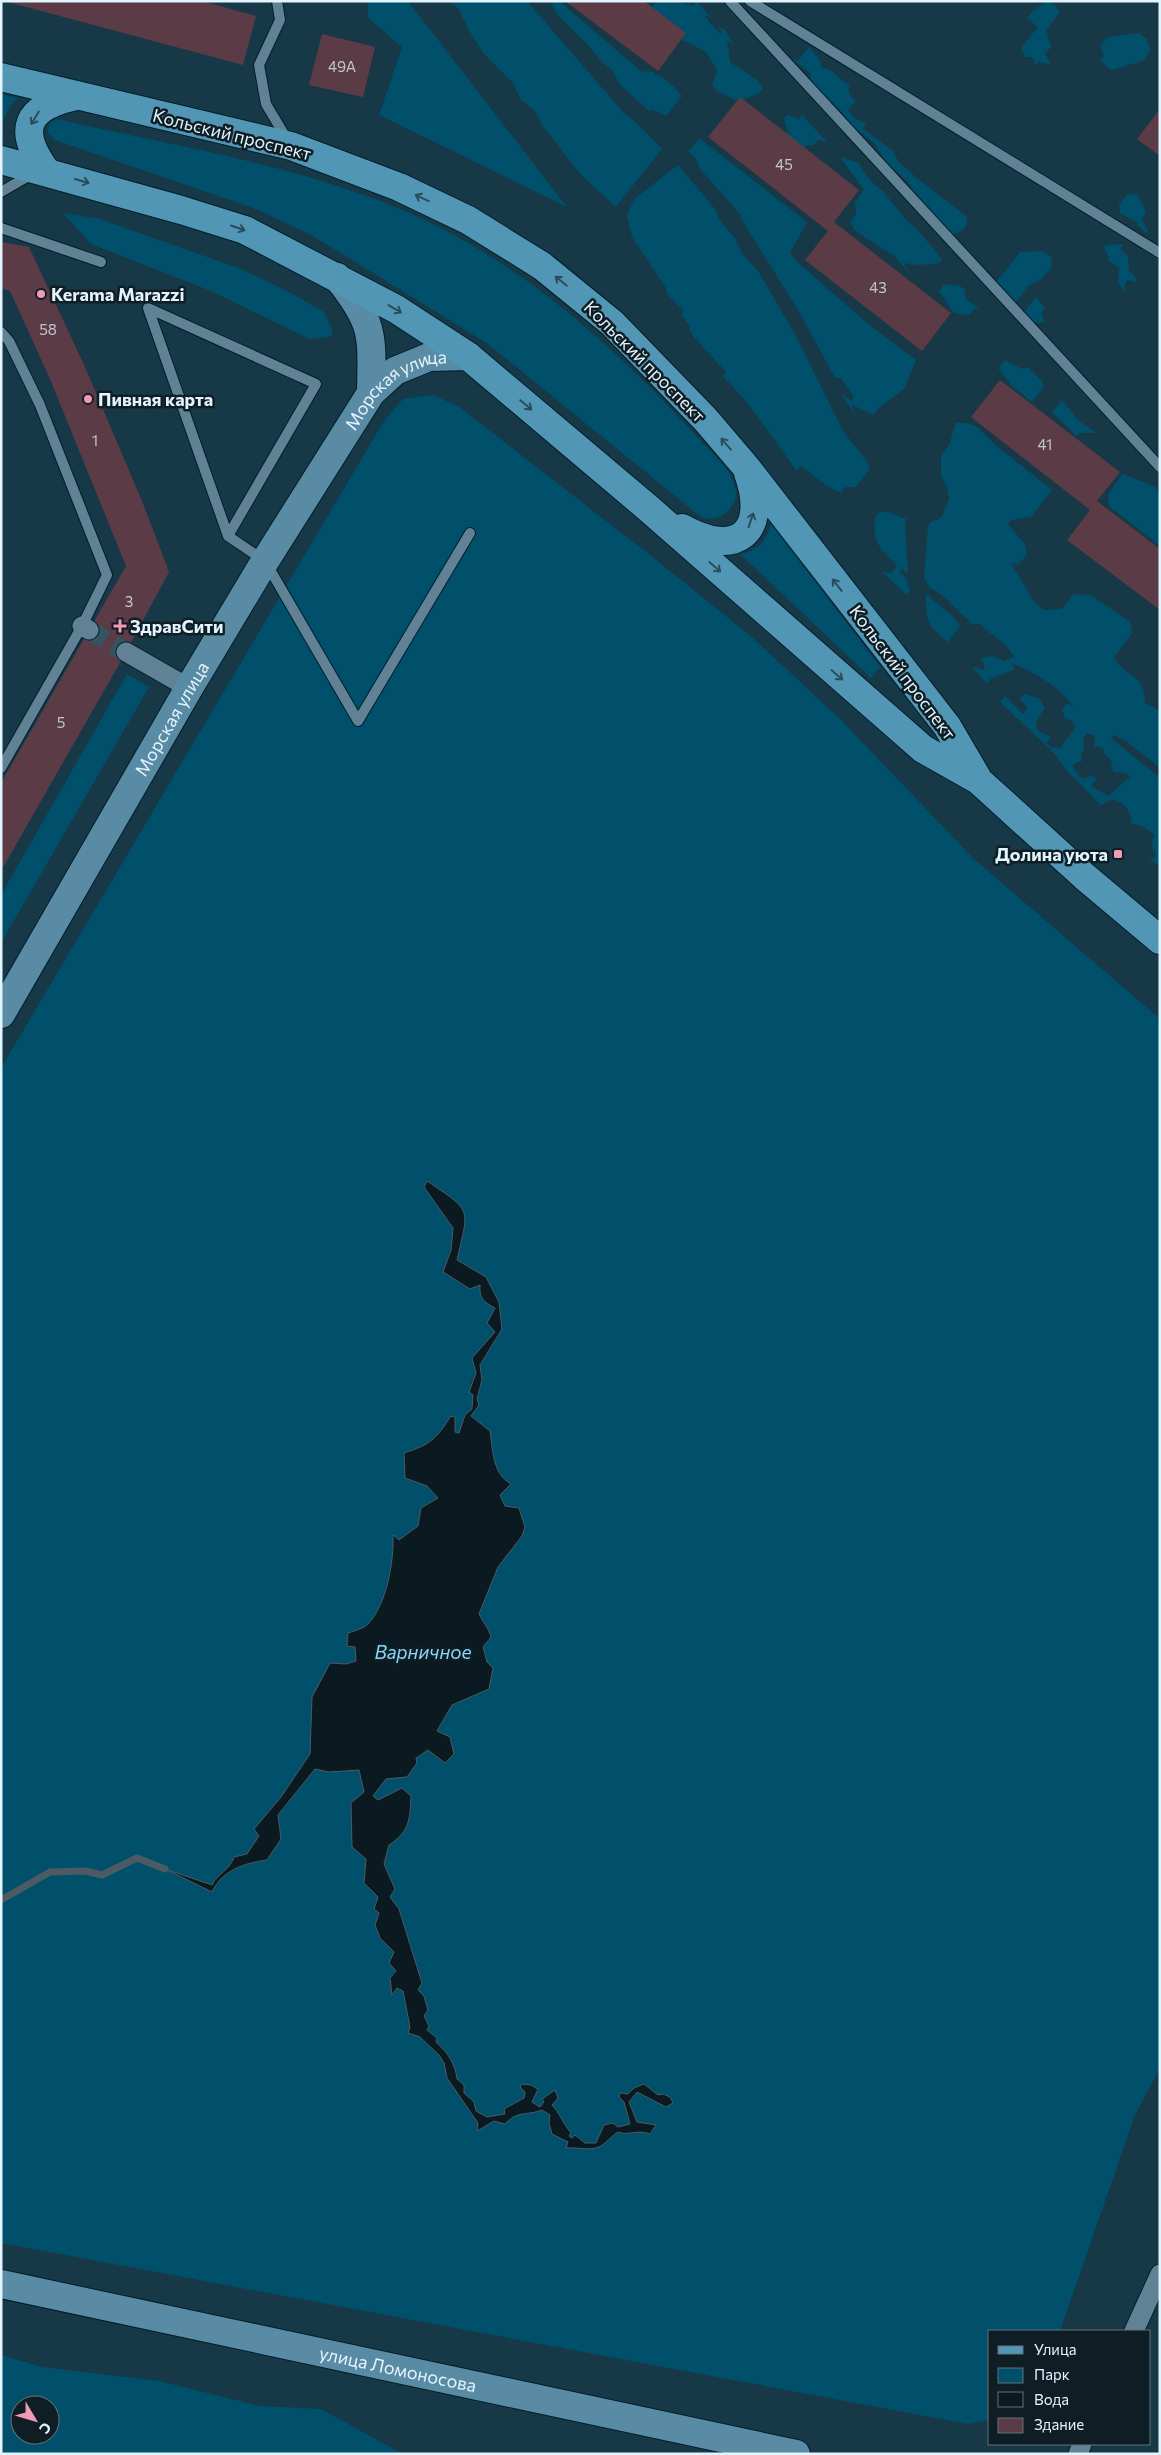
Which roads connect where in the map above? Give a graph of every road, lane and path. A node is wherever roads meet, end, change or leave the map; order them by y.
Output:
1 (277, 1) edge
2 (284, 1) edge
3 (730, 1) edge
4 (750, 1) edge
5 (280, 20) junction
6 (1, 77) edge
7 (76, 96) junction
8 (291, 146) junction
9 (1, 160) edge
10 (43, 170) junction
11 (1, 192) edge
12 (1, 228) edge
13 (1160, 253) edge
14 (101, 262) dead end
15 (337, 277) junction
16 (1, 332) edge
17 (468, 356) junction
18 (371, 394) junction
19 (1160, 466) edge
20 (746, 467) junction
21 (648, 508) junction
22 (470, 534) dead end
23 (228, 536) junction
24 (265, 561) junction
25 (126, 652) tunnel mouth
26 (189, 688) junction
27 (1, 768) edge
28 (978, 780) junction
29 (1160, 940) edge
30 (1, 1014) edge
31 (1160, 2274) edge
32 (1, 2284) edge
33 (1134, 2330) edge
34 (796, 2454) edge

1 - 5 lane
2 - 5 lane
3 - 19 lane
4 - 13 lane
5 - 8 lane
6 - 7 main road, Кольский проспект
7 - 8 main road, Кольский проспект
7 -> 10 main road
20 -> 8 main road, Кольский проспект
9 - 10 main road, Кольский проспект
10 - 11 lane
10 -> 15 main road, Кольский проспект
12 - 14 lane
15 -> 17 main road, Кольский проспект
15 - 18 street
16 - 27 lane
17 - 18 street, Морская улица
17 -> 21 main road, Кольский проспект
18 - 24 street, Морская улица
21 -> 20 main road
28 -> 20 main road, Кольский проспект
21 -> 28 main road, Кольский проспект
22 - 24 lane
23 - 23 lane
23 - 24 lane
24 - 26 street, Морская улица
25 - 26 street
26 - 30 street, Морская улица
28 - 29 main road, Кольский проспект
31 - 33 street
32 - 34 street, улица Ломоносова

